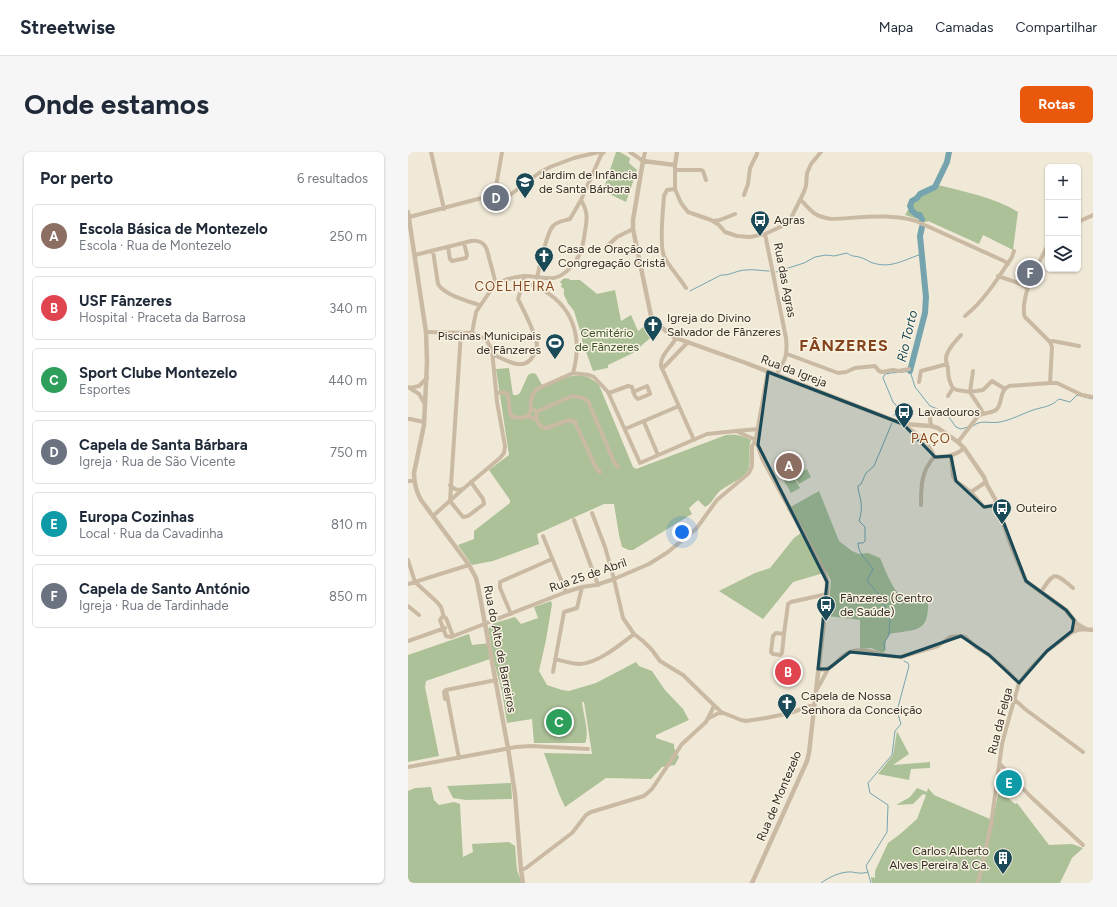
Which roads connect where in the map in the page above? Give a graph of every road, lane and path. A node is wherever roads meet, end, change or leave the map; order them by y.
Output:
1 (430, 152) edge
2 (502, 152) edge
3 (599, 152) edge
4 (604, 152) edge
5 (630, 152) edge
6 (645, 152) edge
7 (677, 152) edge
8 (757, 152) edge
9 (819, 153) edge
10 (643, 161) junction
11 (675, 168) junction
12 (706, 180) dead end
13 (675, 189) junction
14 (497, 194) junction
15 (510, 195) junction
16 (744, 195) dead end
17 (488, 197) junction
18 (581, 200) junction
19 (801, 200) junction
20 (444, 209) junction
21 (408, 212) edge
22 (735, 214) dead end
23 (1093, 215) edge
24 (409, 217) junction
25 (1081, 221) edge
26 (713, 222) junction
27 (633, 229) junction
28 (765, 234) junction
29 (464, 243) junction
30 (448, 247) junction
31 (606, 247) dead end
32 (433, 251) junction
33 (1014, 251) dead end
34 (1045, 251) edge
35 (415, 255) junction
36 (1008, 264) junction
37 (525, 276) junction
38 (998, 276) junction
39 (537, 278) junction
40 (524, 282) junction
41 (496, 284) junction
42 (686, 288) dead end
43 (1027, 288) junction
44 (479, 305) junction
45 (965, 316) dead end
46 (426, 332) junction
47 (461, 332) junction
48 (472, 333) junction
49 (961, 335) dead end
50 (676, 338) junction
51 (688, 342) junction
52 (1050, 342) junction
53 (1079, 346) dead end
54 (492, 354) junction
55 (787, 354) junction
56 (947, 364) junction
57 (662, 369) junction
58 (909, 369) dead end
59 (973, 371) dead end
60 (768, 372) junction
61 (573, 373) junction
62 (776, 375) junction
63 (427, 378) junction
64 (919, 382) dead end
65 (1050, 383) junction
66 (419, 386) junction
67 (409, 388) edge
68 (953, 388) junction
69 (1005, 390) junction
70 (633, 392) dead end
71 (970, 392) junction
72 (496, 393) junction
73 (609, 393) junction
74 (419, 394) junction
75 (948, 396) dead end
76 (1093, 397) edge
77 (425, 405) junction
78 (679, 406) junction
79 (531, 410) junction
80 (933, 411) dead end
81 (536, 412) junction
82 (983, 413) junction
83 (529, 416) junction
84 (535, 417) junction
85 (408, 420) edge
86 (424, 422) junction
87 (644, 422) junction
88 (903, 424) junction
89 (931, 426) junction
90 (625, 429) junction
91 (758, 429) junction
92 (736, 431) junction
93 (694, 440) junction
94 (756, 440) junction
95 (958, 442) junction
96 (964, 448) junction
97 (658, 455) junction
98 (951, 456) junction
99 (934, 457) junction
100 (618, 467) dead end
101 (600, 472) dead end
102 (414, 481) junction
103 (408, 482) edge
104 (471, 482) junction
105 (986, 482) junction
106 (450, 485) junction
107 (463, 489) junction
108 (971, 492) junction
109 (450, 501) junction
110 (922, 505) dead end
111 (998, 505) junction
112 (592, 513) dead end
113 (433, 516) junction
114 (574, 520) dead end
115 (543, 536) dead end
116 (552, 559) junction
117 (408, 560) edge
118 (469, 565) junction
119 (614, 579) junction
120 (415, 582) junction
121 (408, 584) edge
122 (598, 585) junction
123 (582, 587) junction
124 (1073, 588) dead end
125 (566, 592) junction
126 (1041, 592) junction
127 (827, 594) junction
128 (408, 606) edge
129 (511, 614) junction
130 (419, 615) dead end
131 (444, 617) junction
132 (486, 624) junction
133 (450, 626) junction
134 (1077, 627) junction
135 (443, 629) junction
136 (1093, 630) edge
137 (634, 634) junction
138 (784, 634) junction
139 (453, 636) junction
140 (408, 641) edge
141 (555, 659) junction
142 (818, 669) junction
143 (828, 669) junction
144 (553, 672) dead end
145 (496, 680) junction
146 (1019, 683) junction
147 (816, 690) junction
148 (1014, 700) junction
149 (714, 706) junction
150 (814, 706) junction
151 (721, 712) junction
152 (709, 718) junction
153 (508, 748) junction
154 (588, 749) dead end
155 (1083, 752) dead end
156 (459, 758) junction
157 (1000, 764) junction
158 (408, 767) edge
159 (1084, 845) dead end
160 (521, 870) junction
161 (523, 883) edge
162 (752, 883) edge
163 (978, 883) edge

1 - 20 street
2 - 14 street
3 - 15 street
4 - 18 street
5 - 10 street
6 - 10 street
7 - 11 street
8 - 16 street
9 - 19 street
10 - 11 street
10 - 27 street, Rua da Igreja
11 - 12 street
11 - 13 street
13 - 26 street
13 - 42 street
14 - 15 street
14 - 17 street
15 - 17 street
17 - 20 street
18 - 39 street
18 - 39 street
19 - 28 street
19 - 36 street
20 - 24 street
21 - 24 street, Rua do Alto de Barreiros
22 - 26 street
23 - 25 street
24 - 35 street, Rua do Alto de Barreiros
26 - 28 street
27 - 31 street
27 - 50 street, Rua da Igreja
28 - 55 street, Rua das Agras
29 - 30 street
29 - 30 street
29 - 41 street
30 - 32 street
32 - 35 street
32 - 44 street
33 - 36 street
34 - 43 street
35 - 46 street, Rua do Alto de Barreiros
36 - 38 street
37 - 39 street
37 - 40 street
37 - 41 street
38 - 43 street
38 - 45 street
40 - 54 street
40 - 61 street
41 - 44 street
43 - 52 street
44 - 48 street
46 - 47 street
46 - 63 street, Rua do Alto de Barreiros
47 - 48 street
47 - 106 street
48 - 54 street
49 - 56 street
50 - 51 street, Rua da Igreja
50 - 57 street
51 - 57 street
51 - 60 street, Rua da Igreja
52 - 53 street
52 - 65 street
54 - 72 street
55 - 58 street
55 - 62 street
56 - 64 street
56 - 68 street
57 - 78 street
59 - 71 street
60 - 62 street, Rua da Igreja
60 - 91 street, Rua de Montezelo
61 - 73 street
61 - 79 street
62 - 88 street, Rua da Igreja
63 - 66 street
63 - 77 street, Rua do Alto de Barreiros
65 - 69 street
65 - 76 street
66 - 67 street
66 - 74 street
67 - 74 street
68 - 71 street
68 - 75 street
69 - 71 street
69 - 82 street
70 - 73 street
71 - 82 street
72 - 83 street
72 - 104 street
73 - 90 street
74 - 77 street
77 - 86 street, Rua do Alto de Barreiros
78 - 87 street
78 - 93 street
79 - 81 street
79 - 83 street
80 - 89 street
81 - 84 street
81 - 100 street
82 - 95 street
83 - 84 street
84 - 101 street
85 - 86 street
86 - 102 street, Rua do Alto de Barreiros
87 - 90 street
87 - 97 street
88 - 89 street, Rua da Igreja
88 - 99 street
89 - 95 street
90 - 97 street
91 - 92 street
91 - 94 street, Rua de Montezelo
92 - 93 street
92 - 94 street
93 - 97 street
94 - 119 street, Rua 25 de Abril
94 - 127 street, Rua de Montezelo
95 - 96 street
96 - 98 street
96 - 105 street
98 - 99 street
98 - 108 street
99 - 110 street
102 - 103 street
102 - 113 street, Rua do Alto de Barreiros
104 - 107 street
104 - 109 street
105 - 108 street
105 - 111 street
106 - 107 street
106 - 109 street
107 - 109 street
108 - 111 street
109 - 113 street
111 - 126 street
112 - 119 street
113 - 118 street, Rua do Alto de Barreiros
114 - 122 street
115 - 116 street
116 - 125 street
116 - 129 street
117 - 120 street
118 - 120 street
118 - 132 street, Rua do Alto de Barreiros
119 - 122 street, Rua 25 de Abril
119 - 137 street
120 - 121 street
120 - 131 street
122 - 123 street, Rua 25 de Abril
123 - 125 street, Rua 25 de Abril
123 - 141 street
124 - 126 street
125 - 129 street, Rua 25 de Abril
126 - 134 street
127 - 138 street
127 - 142 street, Rua de Montezelo
128 - 130 street
129 - 132 street, Rua 25 de Abril
131 - 133 street
131 - 135 street
132 - 139 street, Rua 25 de Abril
132 - 145 street, Rua do Alto de Barreiros
133 - 135 street
133 - 139 street
134 - 136 street
134 - 146 street, Rua da Felga
135 - 139 street
135 - 140 street
137 - 141 street
137 - 149 street
138 - 138 street
141 - 144 street
142 - 143 street
142 - 147 street, Rua de Montezelo
143 - 146 street
143 - 147 street
145 - 153 street, Rua do Alto de Barreiros
145 - 156 street
146 - 148 street, Rua da Felga
147 - 150 street, Rua de Montezelo
148 - 155 street
148 - 157 street, Rua da Felga
149 - 151 street
149 - 152 street
150 - 151 street
150 - 162 street, Rua de Montezelo
151 - 152 street
152 - 160 street
153 - 154 street
153 - 156 street
153 - 160 street, Rua do Alto de Barreiros
156 - 158 street
157 - 159 street
157 - 163 street, Rua da Felga
160 - 161 street, Rua do Alto de Barreiros

